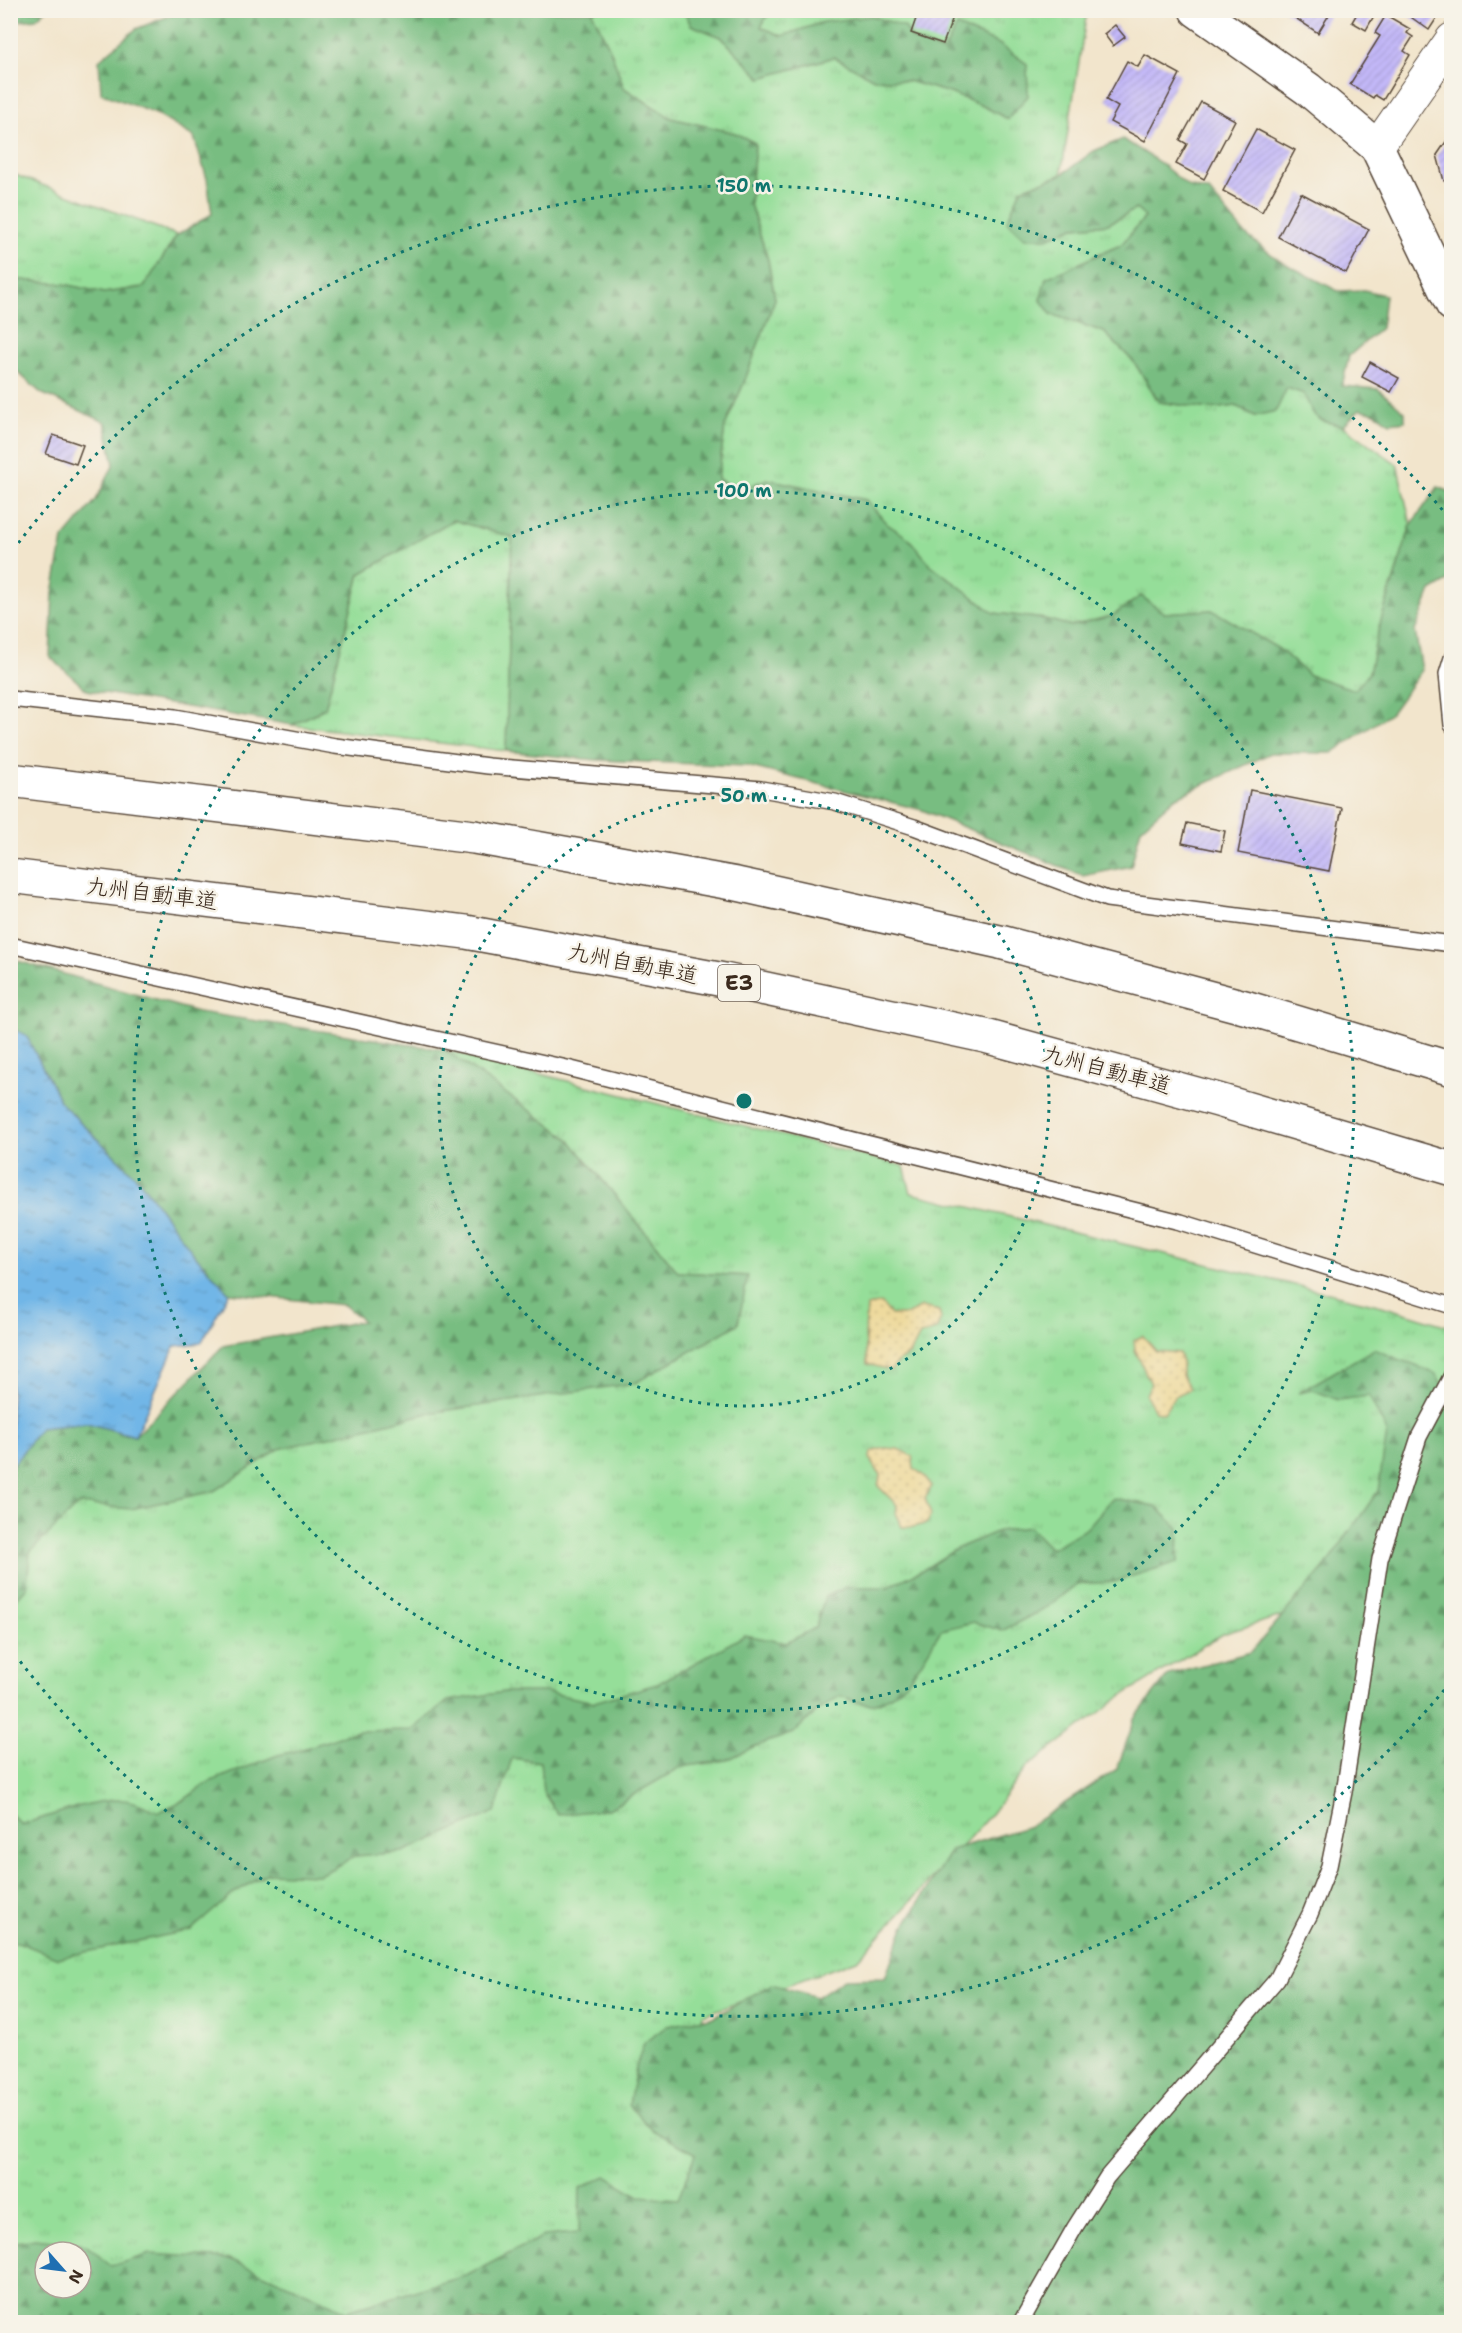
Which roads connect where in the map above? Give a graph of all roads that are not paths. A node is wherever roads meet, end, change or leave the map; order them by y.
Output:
1 (1207, 14) edge
2 (1452, 39) edge
3 (1441, 76) edge
4 (1377, 147) junction
5 (1452, 304) edge
6 (1452, 658) edge
7 (10, 699) edge
8 (1452, 725) edge
9 (10, 780) edge
10 (10, 876) edge
11 (1452, 944) edge
12 (10, 945) edge
13 (1452, 1069) edge
14 (1452, 1169) edge
15 (1452, 1306) edge
16 (1452, 1375) edge
17 (1021, 2322) edge

1 - 4 main road
2 - 3 street
3 - 4 street
4 - 5 main road
6 - 8 lane
7 - 11 lane
9 - 13 main road
10 - 14 main road, 九州自動車道 / E3
12 - 15 lane
16 - 17 lane

